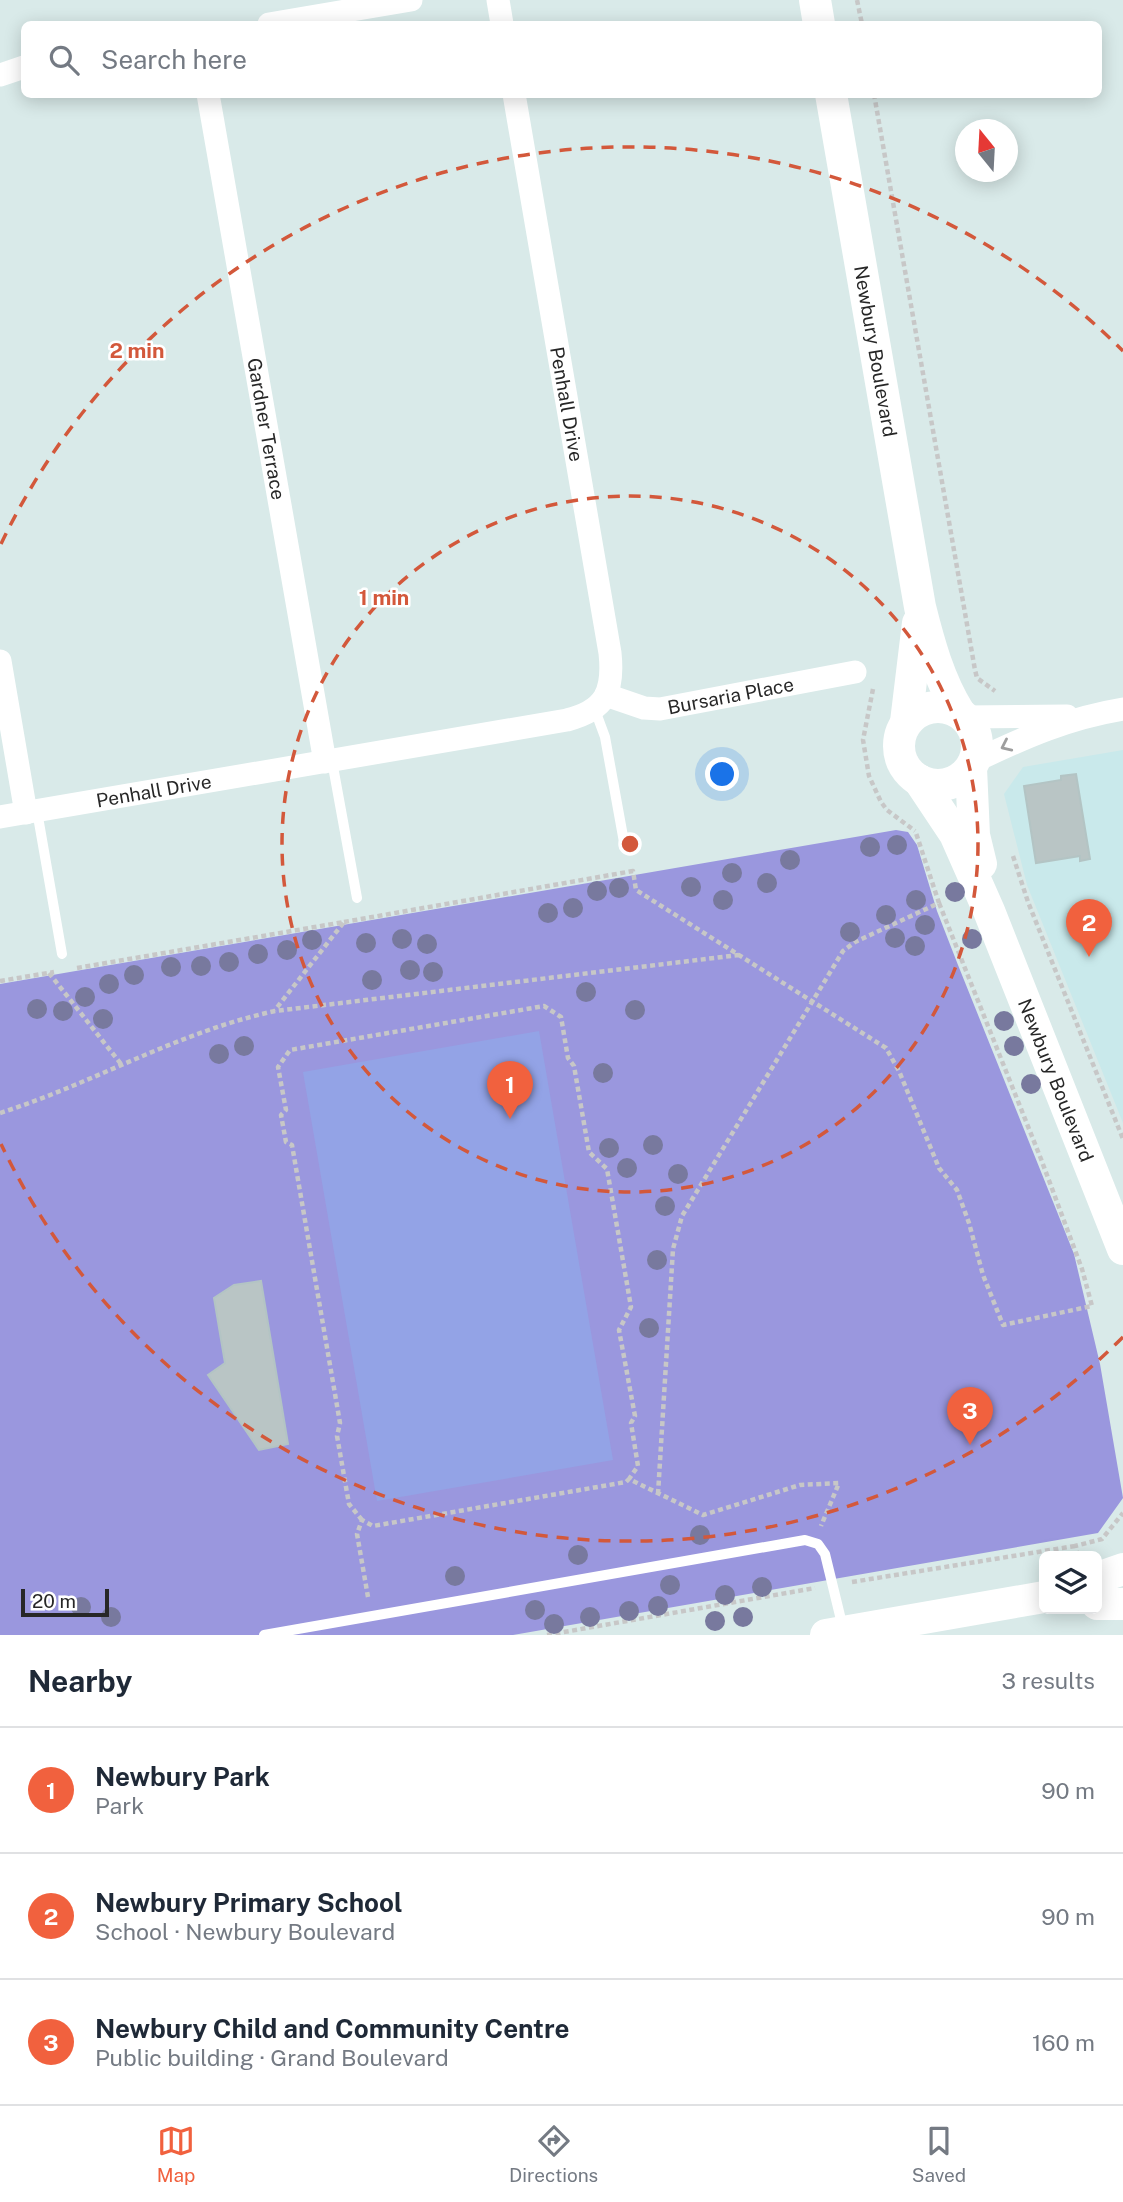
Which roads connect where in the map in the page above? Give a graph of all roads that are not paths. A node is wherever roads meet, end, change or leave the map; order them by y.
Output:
1 (411, 0) edge
2 (498, 0) edge
3 (815, 0) edge
4 (287, 21) edge
5 (502, 21) edge
6 (818, 21) edge
7 (0, 66) edge
8 (21, 66) edge
9 (21, 67) edge
10 (0, 75) edge
11 (209, 98) edge
12 (515, 98) edge
13 (832, 98) edge
14 (920, 607) junction
15 (0, 661) edge
16 (855, 672) dead end
17 (600, 702) junction
18 (1123, 709) edge
19 (962, 714) junction
20 (1084, 716) junction
21 (906, 722) junction
22 (329, 761) junction
23 (973, 765) junction
24 (919, 780) junction
25 (31, 812) junction
26 (0, 817) edge
27 (624, 842) dead end
28 (357, 898) dead end
29 (989, 911) junction
30 (62, 954) dead end
31 (1123, 1248) edge
32 (1123, 1569) edge
33 (1102, 1576) edge
34 (1039, 1599) edge
35 (1102, 1604) edge
36 (1123, 1604) edge
37 (832, 1634) edge
38 (264, 1635) edge

1 - 4 street
2 - 5 street
3 - 6 street
7 - 8 street
9 - 10 street
11 - 22 street, Gardner Terrace
12 - 17 street, Penhall Drive
13 - 14 street, Newbury Boulevard
14 - 19 street, Newbury Boulevard
14 - 21 street, Newbury Boulevard
15 - 25 street
16 - 17 street, Bursaria Place
17 - 22 street, Penhall Drive
17 - 27 lane, Penhall Drive
18 - 20 street
19 - 20 street
19 - 21 street
19 - 23 street
20 -> 23 street
21 - 24 street
22 - 25 street, Penhall Drive
22 - 28 lane, Gardner Terrace
23 - 24 street
23 - 29 street, Newbury Boulevard
24 - 29 street, Newbury Boulevard
25 - 26 street, Penhall Drive
25 - 30 lane
29 - 31 street, Newbury Boulevard
32 - 33 street
34 - 37 street
35 - 36 street
37 - 38 lane

